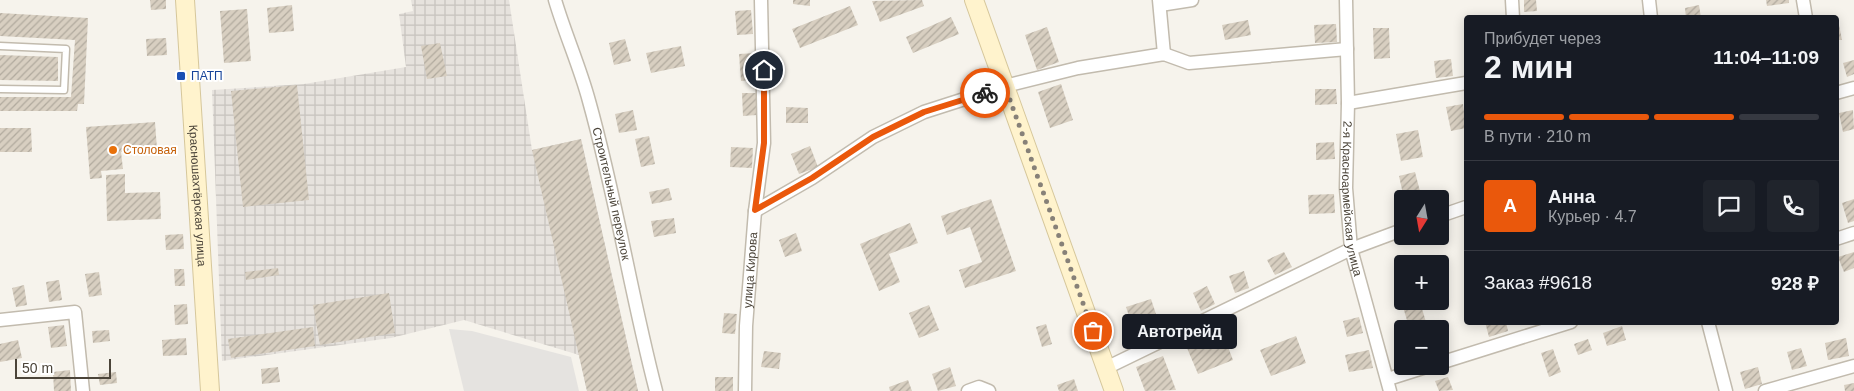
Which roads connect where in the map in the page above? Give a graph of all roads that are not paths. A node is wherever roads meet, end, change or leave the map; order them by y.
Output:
1 (185, 0) edge
2 (555, 0) edge
3 (761, 0) edge
4 (974, 0) edge
5 (1192, 0) edge
6 (1346, 0) edge
7 (1512, 0) edge
8 (1649, 0) edge
9 (1803, 0) edge
10 (1159, 2) edge
11 (1514, 15) edge
12 (1652, 15) edge
13 (1806, 15) edge
14 (0, 46) edge
15 (1347, 49) junction
16 (1164, 54) junction
17 (1464, 83) edge
18 (1005, 86) junction
19 (1854, 88) edge
20 (0, 89) edge
21 (1839, 92) edge
22 (1348, 103) junction
23 (1464, 208) edge
24 (755, 210) junction
25 (1449, 213) edge
26 (1394, 233) edge
27 (1854, 233) edge
28 (1839, 237) edge
29 (1351, 249) junction
30 (0, 320) edge
31 (1561, 325) edge
32 (1709, 325) edge
33 (1449, 360) edge
34 (1854, 366) edge
35 (1106, 368) junction
36 (1410, 375) edge
37 (1389, 385) edge
38 (83, 391) edge
39 (210, 391) edge
40 (656, 391) edge
41 (745, 391) edge
42 (968, 391) edge
43 (989, 391) edge
44 (1114, 391) edge
45 (1726, 391) edge
46 (1765, 391) edge

1 - 39 main road, Красношахтёрская улица
2 - 40 street, Строительный переулок
3 - 24 street, улица Кирова
4 - 18 main road
5 - 10 street
6 - 15 street, 2-я Красноармейская улица
7 - 11 street
8 - 12 street
9 - 13 street
10 - 16 street
14 - 20 lane
15 - 16 street
15 - 22 street, 2-я Красноармейская улица
16 - 18 street
17 - 22 street
18 - 24 street
18 - 35 main road
19 - 21 street
22 - 29 street, 2-я Красноармейская улица
23 - 25 street
24 - 41 street, улица Кирова
26 - 29 street
27 - 28 street
29 - 35 street
29 - 37 street, 2-я Красноармейская улица
30 - 38 street
31 - 33 street
32 - 45 street
34 - 46 street
35 - 44 main road
36 - 37 street
42 - 43 street

